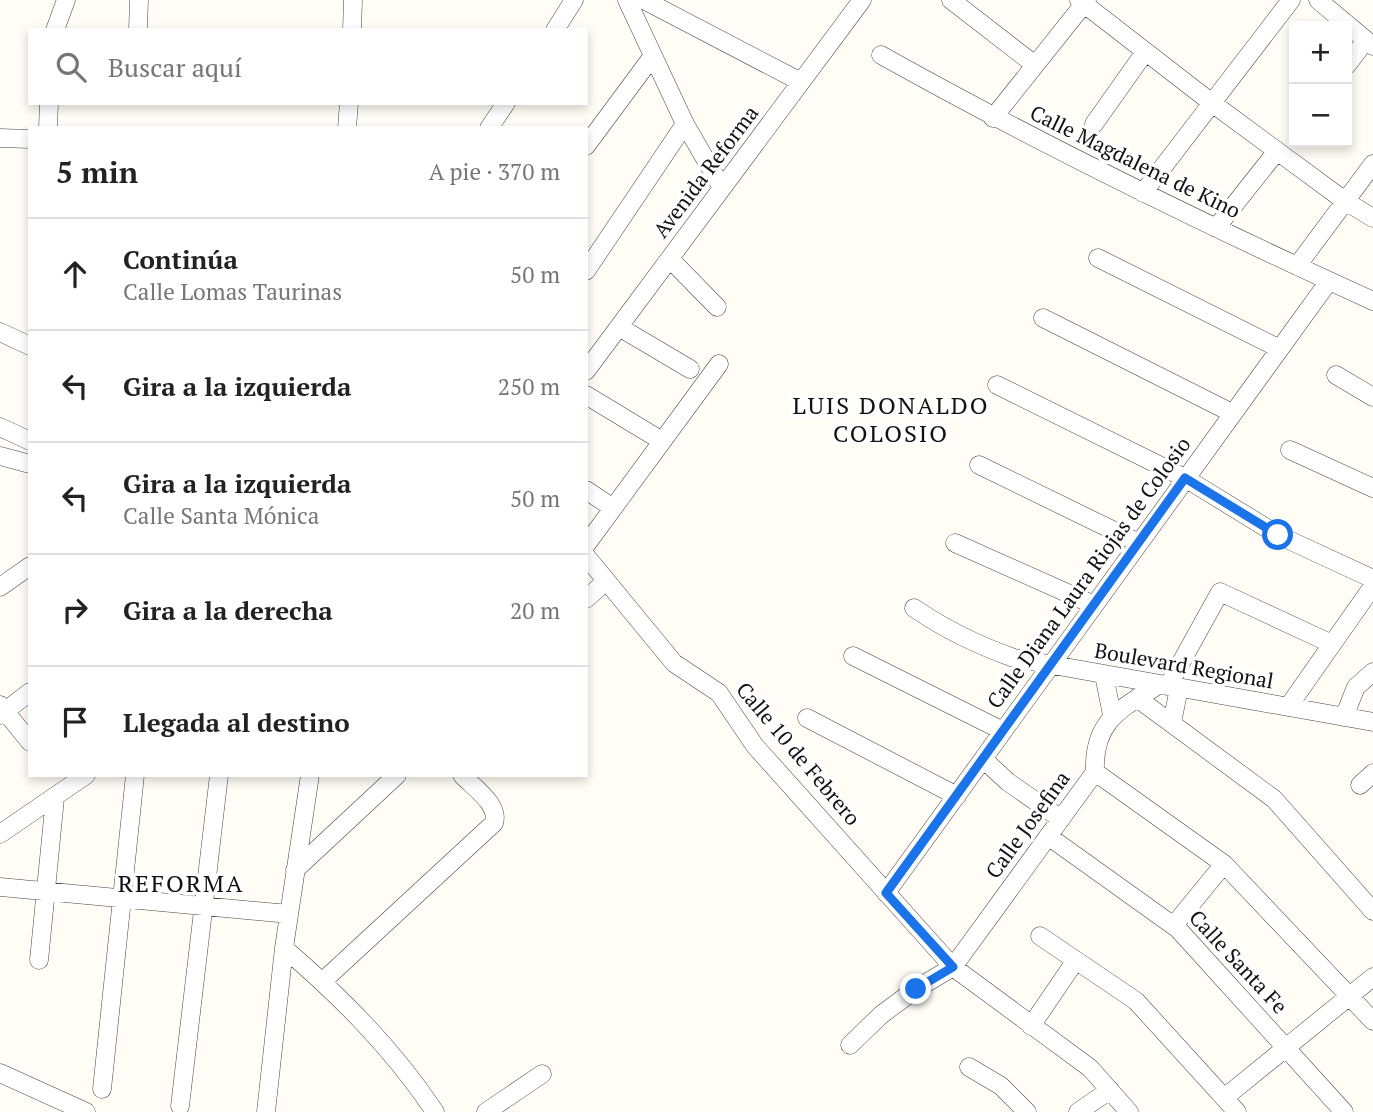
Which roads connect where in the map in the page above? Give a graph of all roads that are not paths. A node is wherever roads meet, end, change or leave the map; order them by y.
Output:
1 (66, 0) edge
2 (139, 0) edge
3 (354, 0) edge
4 (574, 0) edge
5 (627, 0) edge
6 (645, 0) edge
7 (862, 0) edge
8 (951, 0) edge
9 (1291, 0) edge
10 (1318, 0) edge
11 (1083, 1) edge
12 (56, 28) edge
13 (138, 28) edge
14 (352, 28) edge
15 (556, 28) edge
16 (1369, 43) edge
17 (1145, 52) junction
18 (881, 55) dead end
19 (652, 57) junction
20 (1352, 60) edge
21 (1035, 65) junction
22 (801, 82) junction
23 (1212, 103) junction
24 (50, 105) edge
25 (349, 105) edge
26 (505, 105) edge
27 (993, 118) junction
28 (685, 124) junction
29 (1094, 124) dead end
30 (48, 126) edge
31 (347, 126) edge
32 (490, 126) edge
33 (0, 138) edge
34 (28, 139) edge
35 (588, 143) edge
36 (1276, 151) junction
37 (1373, 164) edge
38 (722, 188) junction
39 (1143, 193) junction
40 (1345, 201) junction
41 (1373, 218) edge
42 (1216, 228) junction
43 (1098, 258) dead end
44 (670, 259) junction
45 (1297, 266) junction
46 (588, 268) edge
47 (1329, 281) junction
48 (1373, 301) edge
49 (717, 307) dead end
50 (1044, 318) dead end
51 (619, 327) junction
52 (0, 332) edge
53 (28, 345) edge
54 (1278, 348) junction
55 (719, 364) dead end
56 (588, 368) edge
57 (690, 369) dead end
58 (1336, 374) dead end
59 (998, 385) dead end
60 (588, 396) edge
61 (1373, 397) edge
62 (1232, 413) junction
63 (0, 427) edge
64 (28, 440) edge
65 (662, 441) junction
66 (1290, 450) dead end
67 (15, 460) edge
68 (979, 465) dead end
69 (0, 472) edge
70 (1185, 478) junction
71 (1373, 488) edge
72 (588, 491) edge
73 (613, 508) junction
74 (588, 542) edge
75 (1139, 542) junction
76 (955, 543) dead end
77 (588, 558) edge
78 (28, 567) edge
79 (1373, 579) edge
80 (606, 581) junction
81 (1373, 586) edge
82 (0, 587) edge
83 (588, 597) edge
84 (1094, 605) junction
85 (914, 608) dead end
86 (1332, 643) junction
87 (853, 656) dead end
88 (1050, 665) junction
89 (1373, 672) edge
90 (1104, 675) junction
91 (1169, 686) junction
92 (28, 693) edge
93 (1138, 698) junction
94 (1288, 707) junction
95 (2, 710) edge
96 (1112, 715) junction
97 (1344, 717) junction
98 (807, 718) dead end
99 (1373, 722) edge
100 (1172, 723) junction
101 (1003, 731) junction
102 (28, 740) edge
103 (983, 759) junction
104 (1095, 772) junction
105 (82, 777) edge
106 (135, 777) edge
107 (219, 777) edge
108 (310, 777) edge
109 (395, 777) edge
110 (464, 777) edge
111 (60, 787) edge
112 (957, 796) junction
113 (1061, 819) junction
114 (0, 834) edge
115 (1048, 836) junction
116 (1224, 864) junction
117 (295, 870) junction
118 (0, 887) edge
119 (46, 891) junction
120 (886, 893) junction
121 (123, 898) junction
122 (204, 906) junction
123 (1373, 911) edge
124 (289, 914) junction
125 (1174, 925) junction
126 (1040, 936) dead end
127 (284, 948) junction
128 (39, 960) dead end
129 (1076, 960) junction
130 (953, 967) junction
131 (1373, 977) edge
132 (323, 981) junction
133 (1349, 997) junction
134 (1373, 1021) edge
135 (1031, 1026) junction
136 (850, 1045) dead end
137 (1287, 1047) junction
138 (969, 1067) dead end
139 (0, 1073) edge
140 (542, 1074) dead end
141 (102, 1089) dead end
142 (1110, 1090) junction
143 (1224, 1098) junction
144 (180, 1106) dead end
145 (86, 1112) edge
146 (266, 1112) edge
147 (435, 1112) edge
148 (486, 1112) edge
149 (1027, 1112) edge
150 (1078, 1112) edge
151 (1129, 1112) edge
152 (1237, 1112) edge
153 (1344, 1112) edge

1 - 12 street
2 - 13 street
3 - 14 street
4 - 15 street
5 - 19 street
6 - 22 street
7 - 22 street, Avenida Reforma
8 - 21 street
9 - 23 street
10 - 16 street
11 - 17 street
11 - 21 street
16 - 20 street
17 - 23 street
17 - 29 street
18 - 27 street, Calle Magdalena de Kino
19 - 28 street
19 - 35 street
21 - 27 street
22 - 38 street, Avenida Reforma
23 - 36 street
23 - 39 street
24 - 30 street
25 - 31 street
26 - 32 street
27 - 39 street, Calle Magdalena de Kino
28 - 38 street
28 - 46 street
33 - 34 street
36 - 40 street
36 - 42 street
37 - 40 street
38 - 44 street, Avenida Reforma
39 - 42 street, Calle Magdalena de Kino
40 - 41 street
40 - 45 street
42 - 45 street, Calle Magdalena de Kino
43 - 54 street
44 - 49 street
44 - 51 street, Avenida Reforma
45 - 47 street, Calle Magdalena de Kino
47 - 48 street, Calle Magdalena de Kino
47 - 54 street, Calle Diana Laura Riojas de Colosio
50 - 62 street
51 - 56 street, Avenida Reforma
51 - 57 street
52 - 53 street
54 - 62 street, Calle Diana Laura Riojas de Colosio
55 - 65 street
58 - 61 street
59 - 70 street
60 - 65 street
62 - 70 street, Calle Diana Laura Riojas de Colosio
63 - 64 street
65 - 73 street
66 - 71 street
67 - 69 street
68 - 75 street
70 - 75 street, Calle Diana Laura Riojas de Colosio
70 - 79 street
72 - 73 street
73 - 74 street
75 - 84 street, Calle Diana Laura Riojas de Colosio
76 - 84 street
77 - 80 street, Calle 10 de Febrero
78 - 82 street
80 - 83 street
80 - 120 street, Calle 10 de Febrero
81 - 86 street
84 - 88 street, Calle Diana Laura Riojas de Colosio
85 - 88 street, Boulevard Regional
86 - 91 street
86 - 94 street
87 - 101 street
88 - 90 street, Boulevard Regional
88 - 101 street, Calle Diana Laura Riojas de Colosio
89 - 97 street
90 - 91 street, Boulevard Regional
90 - 96 street
91 - 93 street
91 - 94 street, Boulevard Regional
91 - 100 street
92 - 95 street
93 - 96 street
93 - 100 street
94 - 97 street, Boulevard Regional
95 - 102 street
96 - 104 street, Calle Josefina
97 - 99 street, Boulevard Regional
98 - 112 street
100 - 123 street
101 - 103 street, Calle Diana Laura Riojas de Colosio
103 - 112 street, Calle Diana Laura Riojas de Colosio
103 - 113 street
104 - 113 street, Calle Josefina
104 - 116 street
105 - 111 street
106 - 121 street
107 - 122 street
108 - 117 street
109 - 117 street
110 - 132 street
111 - 114 street
111 - 119 street
112 - 120 street, Calle Diana Laura Riojas de Colosio
113 - 115 street, Calle Josefina
115 - 125 street, Calle Santa Fe
115 - 130 street, Calle Josefina
116 - 125 street
116 - 133 street
117 - 124 street
118 - 119 street
119 - 121 street
119 - 128 street
120 - 130 street, Calle 10 de Febrero
121 - 122 street
121 - 141 street
122 - 124 street
122 - 144 street
124 - 127 street
125 - 137 street, Calle Santa Fe
126 - 129 street
127 - 132 street
127 - 146 street
129 - 135 street
129 - 143 street
130 - 135 street, Calle 10 de Febrero
130 - 136 street
131 - 133 street
132 - 147 street
133 - 134 street
133 - 137 street
135 - 142 street, Calle 10 de Febrero
137 - 143 street
137 - 153 street, Calle Santa Fe
138 - 149 street
139 - 145 street
140 - 148 street
142 - 150 street
142 - 151 street, Calle 10 de Febrero
143 - 152 street

